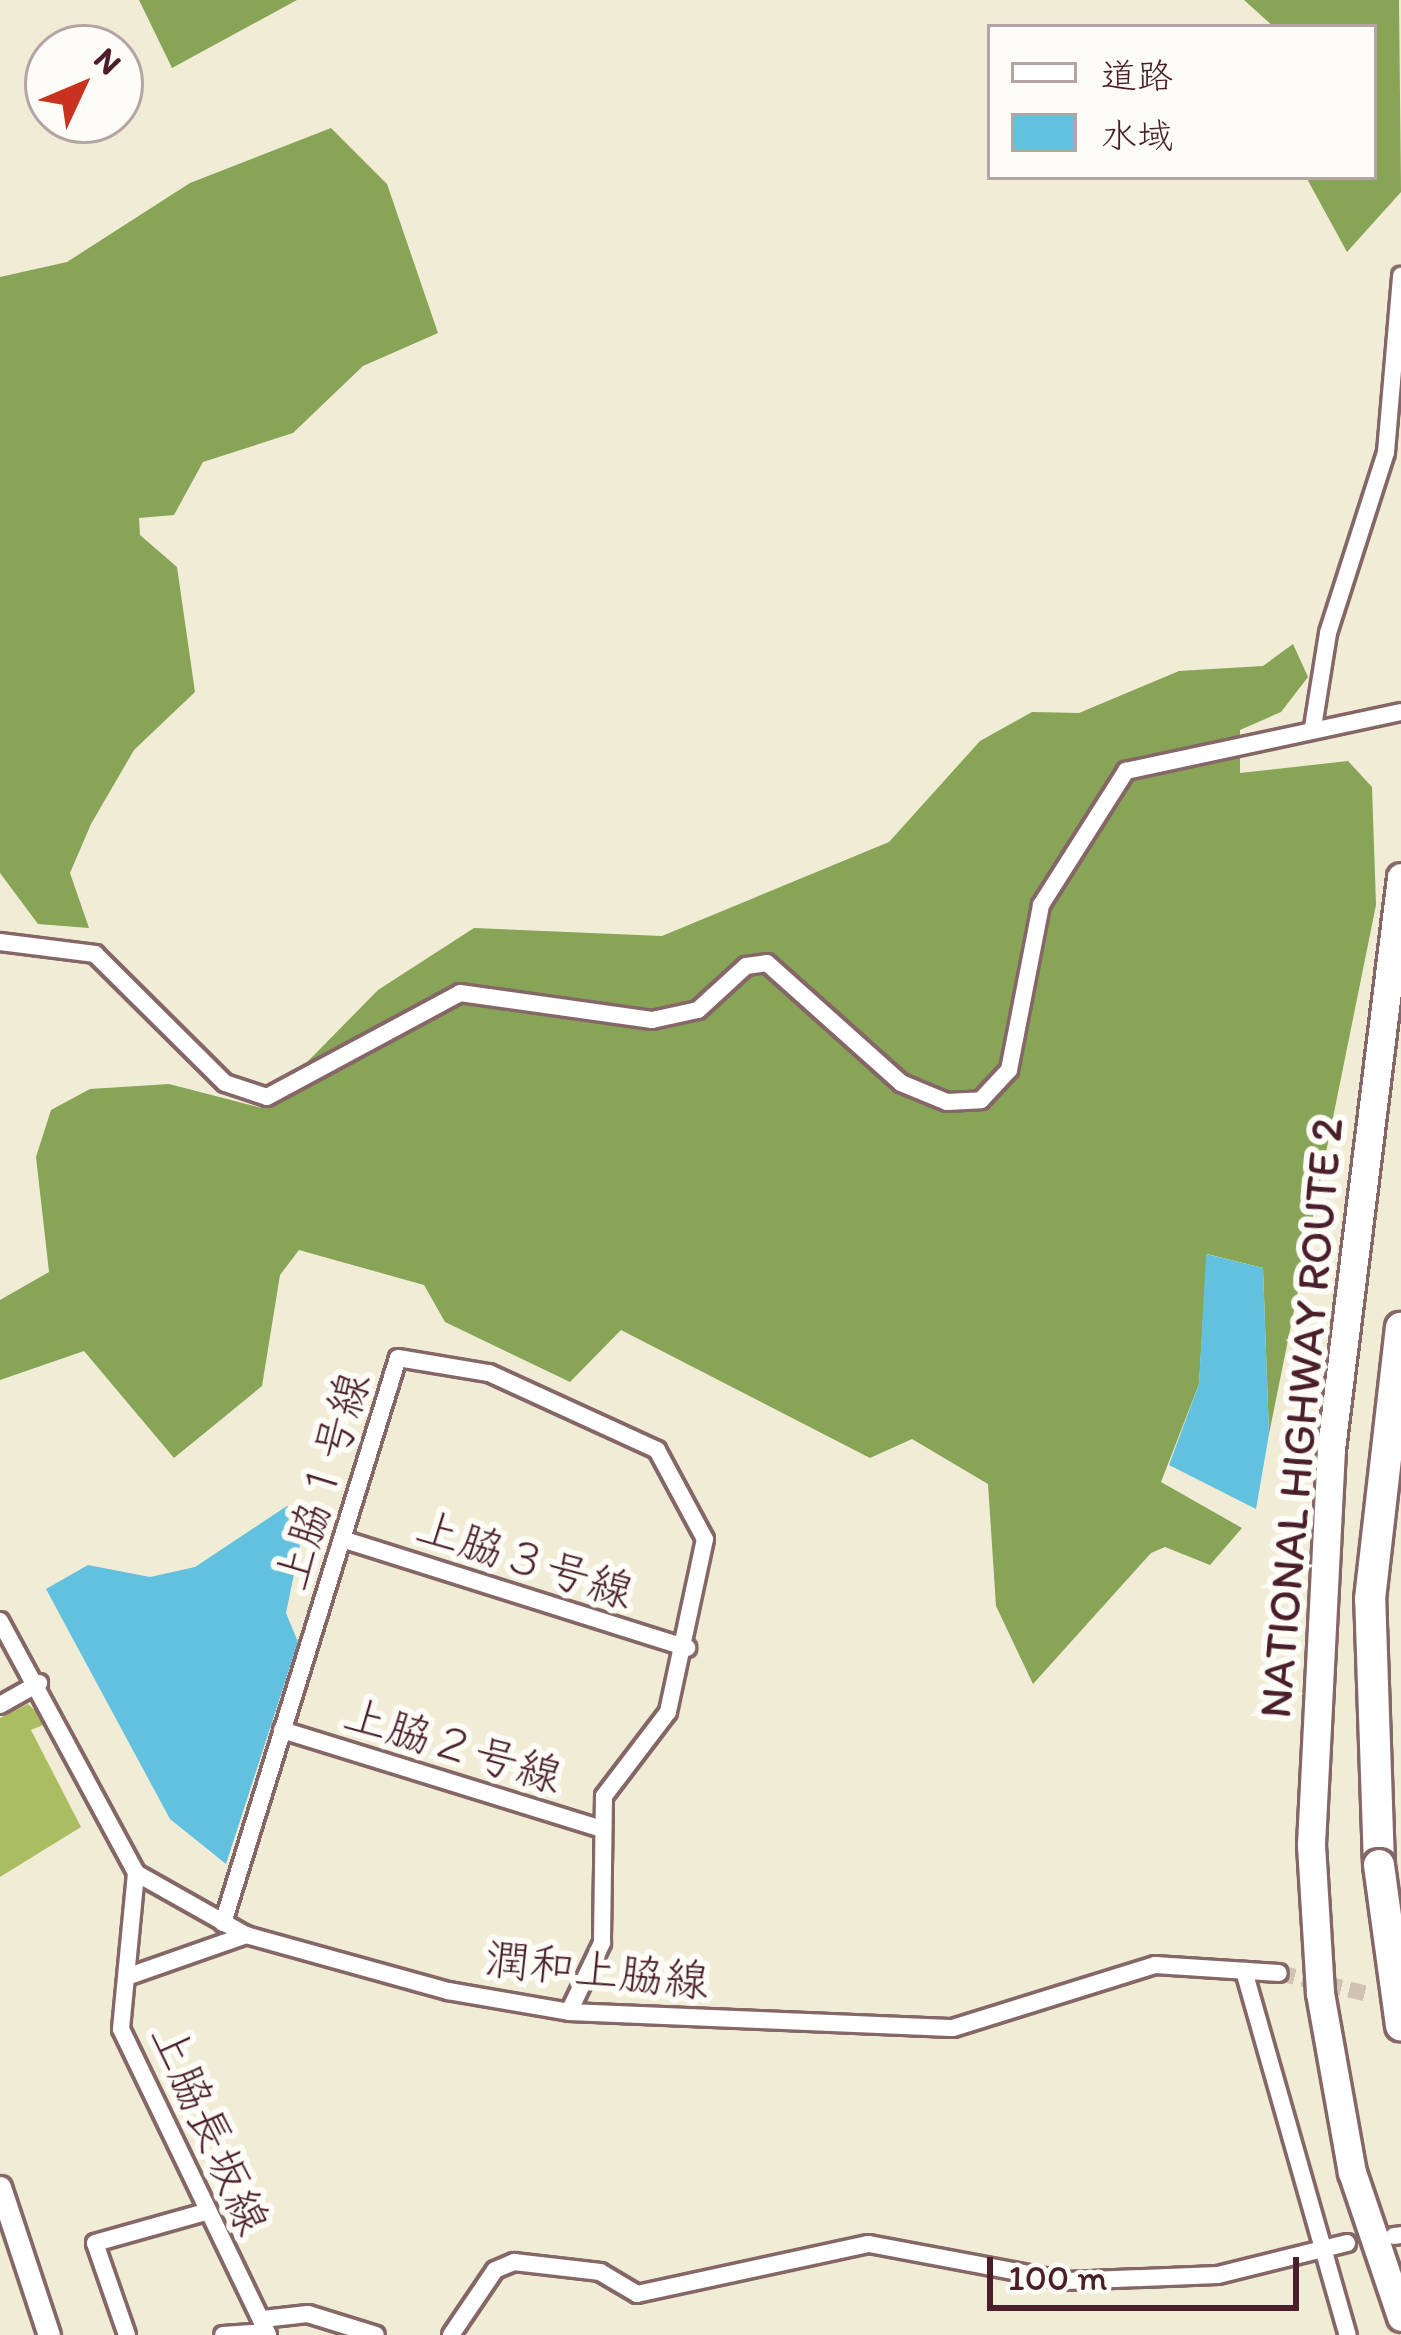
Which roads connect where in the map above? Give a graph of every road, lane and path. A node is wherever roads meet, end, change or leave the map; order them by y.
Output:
1 (1401, 277) edge
2 (1401, 712) edge
3 (1312, 727) junction
4 (1401, 878) edge
5 (0, 942) edge
6 (1401, 1328) edge
7 (342, 1539) junction
8 (0, 1622) edge
9 (687, 1648) junction
10 (39, 1683) junction
11 (0, 1706) edge
12 (282, 1730) junction
13 (602, 1829) junction
14 (136, 1873) junction
15 (223, 1923) junction
16 (246, 1935) junction
17 (1244, 1971) junction
18 (1279, 1972) tunnel mouth
19 (132, 1975) junction
20 (1401, 1990) edge
21 (1372, 1995) tunnel mouth
22 (569, 2012) junction
23 (1401, 2025) edge
24 (0, 2187) edge
25 (202, 2213) junction
26 (1347, 2243) dead end
27 (1321, 2247) junction
28 (1401, 2317) edge
29 (266, 2329) edge
30 (49, 2335) edge
31 (127, 2335) edge
32 (223, 2335) edge
33 (376, 2335) edge
34 (451, 2335) edge
35 (1348, 2335) edge

1 - 3 street
2 - 3 street
3 - 5 street
4 - 28 highway, NATIONAL HIGHWAY ROUTE 2
6 - 23 highway, bridge
7 - 9 street, 上脇３号線
7 - 9 street, 上脇１号線
7 - 12 street, 上脇１号線
8 - 10 street
9 - 13 street, 上脇１号線
10 - 11 street
10 - 14 street
12 - 13 street, 上脇２号線
12 - 15 street, 上脇１号線
13 - 22 street, 上脇１号線
14 - 15 street, 潤和上脇線
14 - 19 street, 上脇長坂線
15 - 16 street, 潤和上脇線
16 - 19 street
16 - 22 street, 潤和上脇線
17 - 18 street, 潤和上脇線
17 - 22 street, 潤和上脇線
17 - 27 street
19 - 25 street, 上脇長坂線
20 - 21 street
24 - 30 street
25 - 29 street, 上脇長坂線
25 - 31 street
26 - 27 street
27 - 34 street
27 - 35 street
29 - 32 street
29 - 33 street

